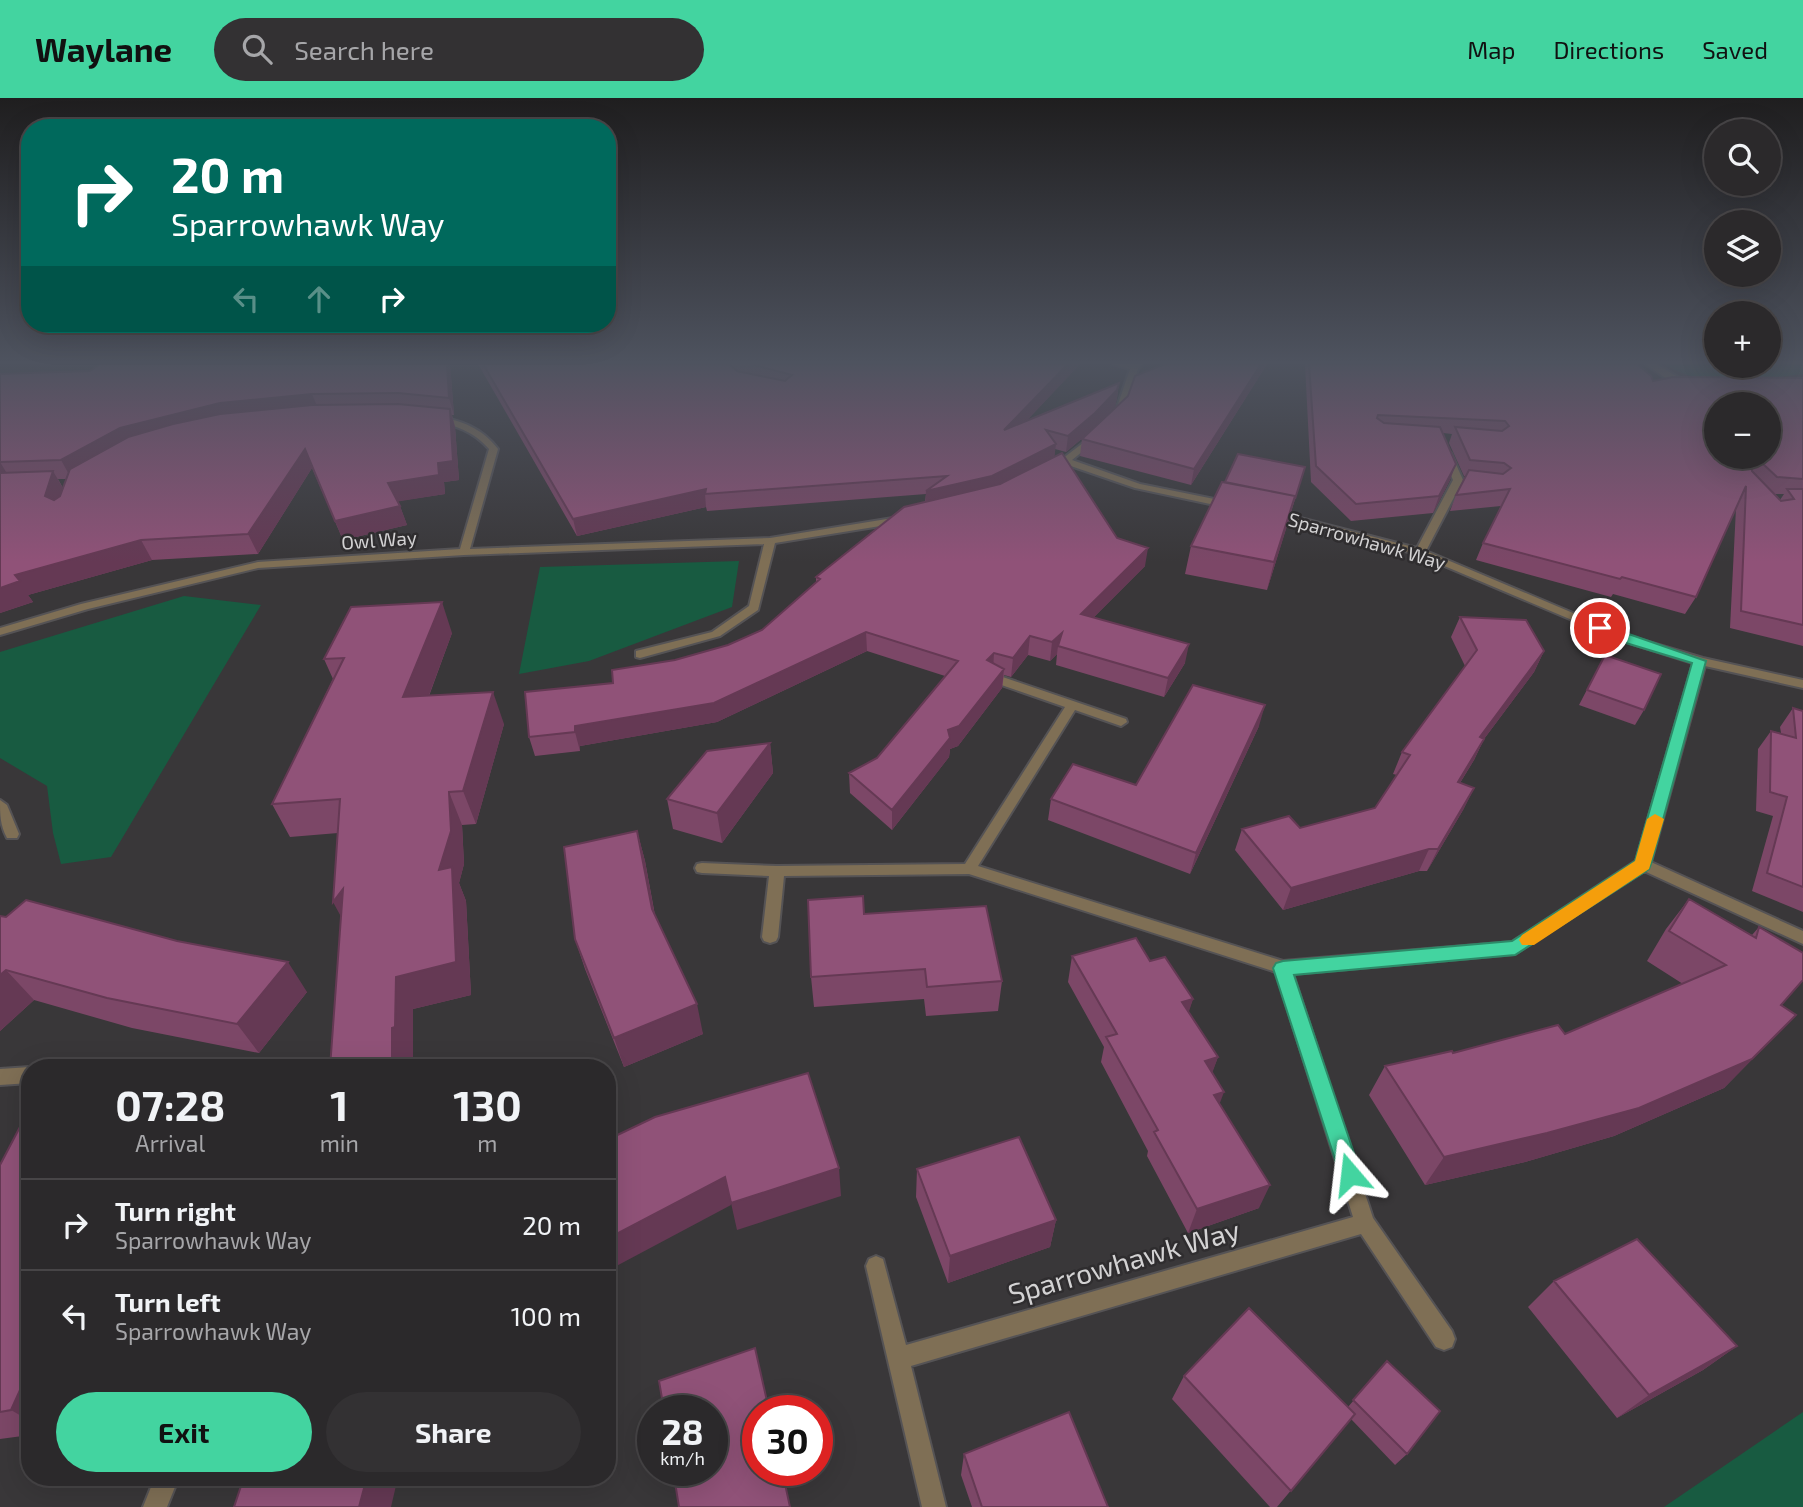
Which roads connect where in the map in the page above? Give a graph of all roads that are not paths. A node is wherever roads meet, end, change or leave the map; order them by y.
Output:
1 (474, 430) edge
2 (1101, 430) edge
3 (1443, 448) edge
4 (1065, 460) junction
5 (1042, 473) edge
6 (1458, 480) junction
7 (1471, 481) edge
8 (1240, 507) edge
9 (1265, 513) edge
10 (916, 516) edge
11 (769, 541) junction
12 (464, 552) junction
13 (1420, 552) junction
14 (0, 632) edge
15 (640, 654) dead end
16 (1700, 661) junction
17 (994, 678) edge
18 (1803, 684) edge
19 (1071, 707) junction
20 (1121, 722) dead end
21 (0, 805) edge
22 (12, 834) dead end
23 (1643, 864) junction
24 (702, 868) dead end
25 (969, 869) junction
26 (777, 871) junction
27 (769, 937) dead end
28 (1803, 938) edge
29 (1283, 968) junction
30 (21, 1076) edge
31 (0, 1077) edge
32 (1365, 1223) junction
33 (876, 1266) dead end
34 (1444, 1339) dead end
35 (900, 1358) junction
36 (163, 1486) edge
37 (155, 1507) edge
38 (934, 1507) edge

1 - 12 street
2 - 4 street
3 - 6 street
4 - 5 street
4 - 8 street
6 - 7 street
6 - 13 street
9 - 13 street, Sparrowhawk Way
10 - 11 street, Owl Way
11 - 12 street, Owl Way
11 - 15 street
12 - 14 street, Owl Way
13 - 16 street, Sparrowhawk Way
16 - 18 street, Sparrowhawk Way
16 - 23 street
17 - 19 street
19 - 20 street
19 - 25 street
21 - 22 street
23 - 28 street
23 - 29 street
24 - 26 street
25 - 26 street
25 - 29 street
26 - 27 street
29 - 32 street
30 - 31 street
32 - 34 street
32 - 35 street, Sparrowhawk Way
33 - 35 street
35 - 38 street
36 - 37 street

